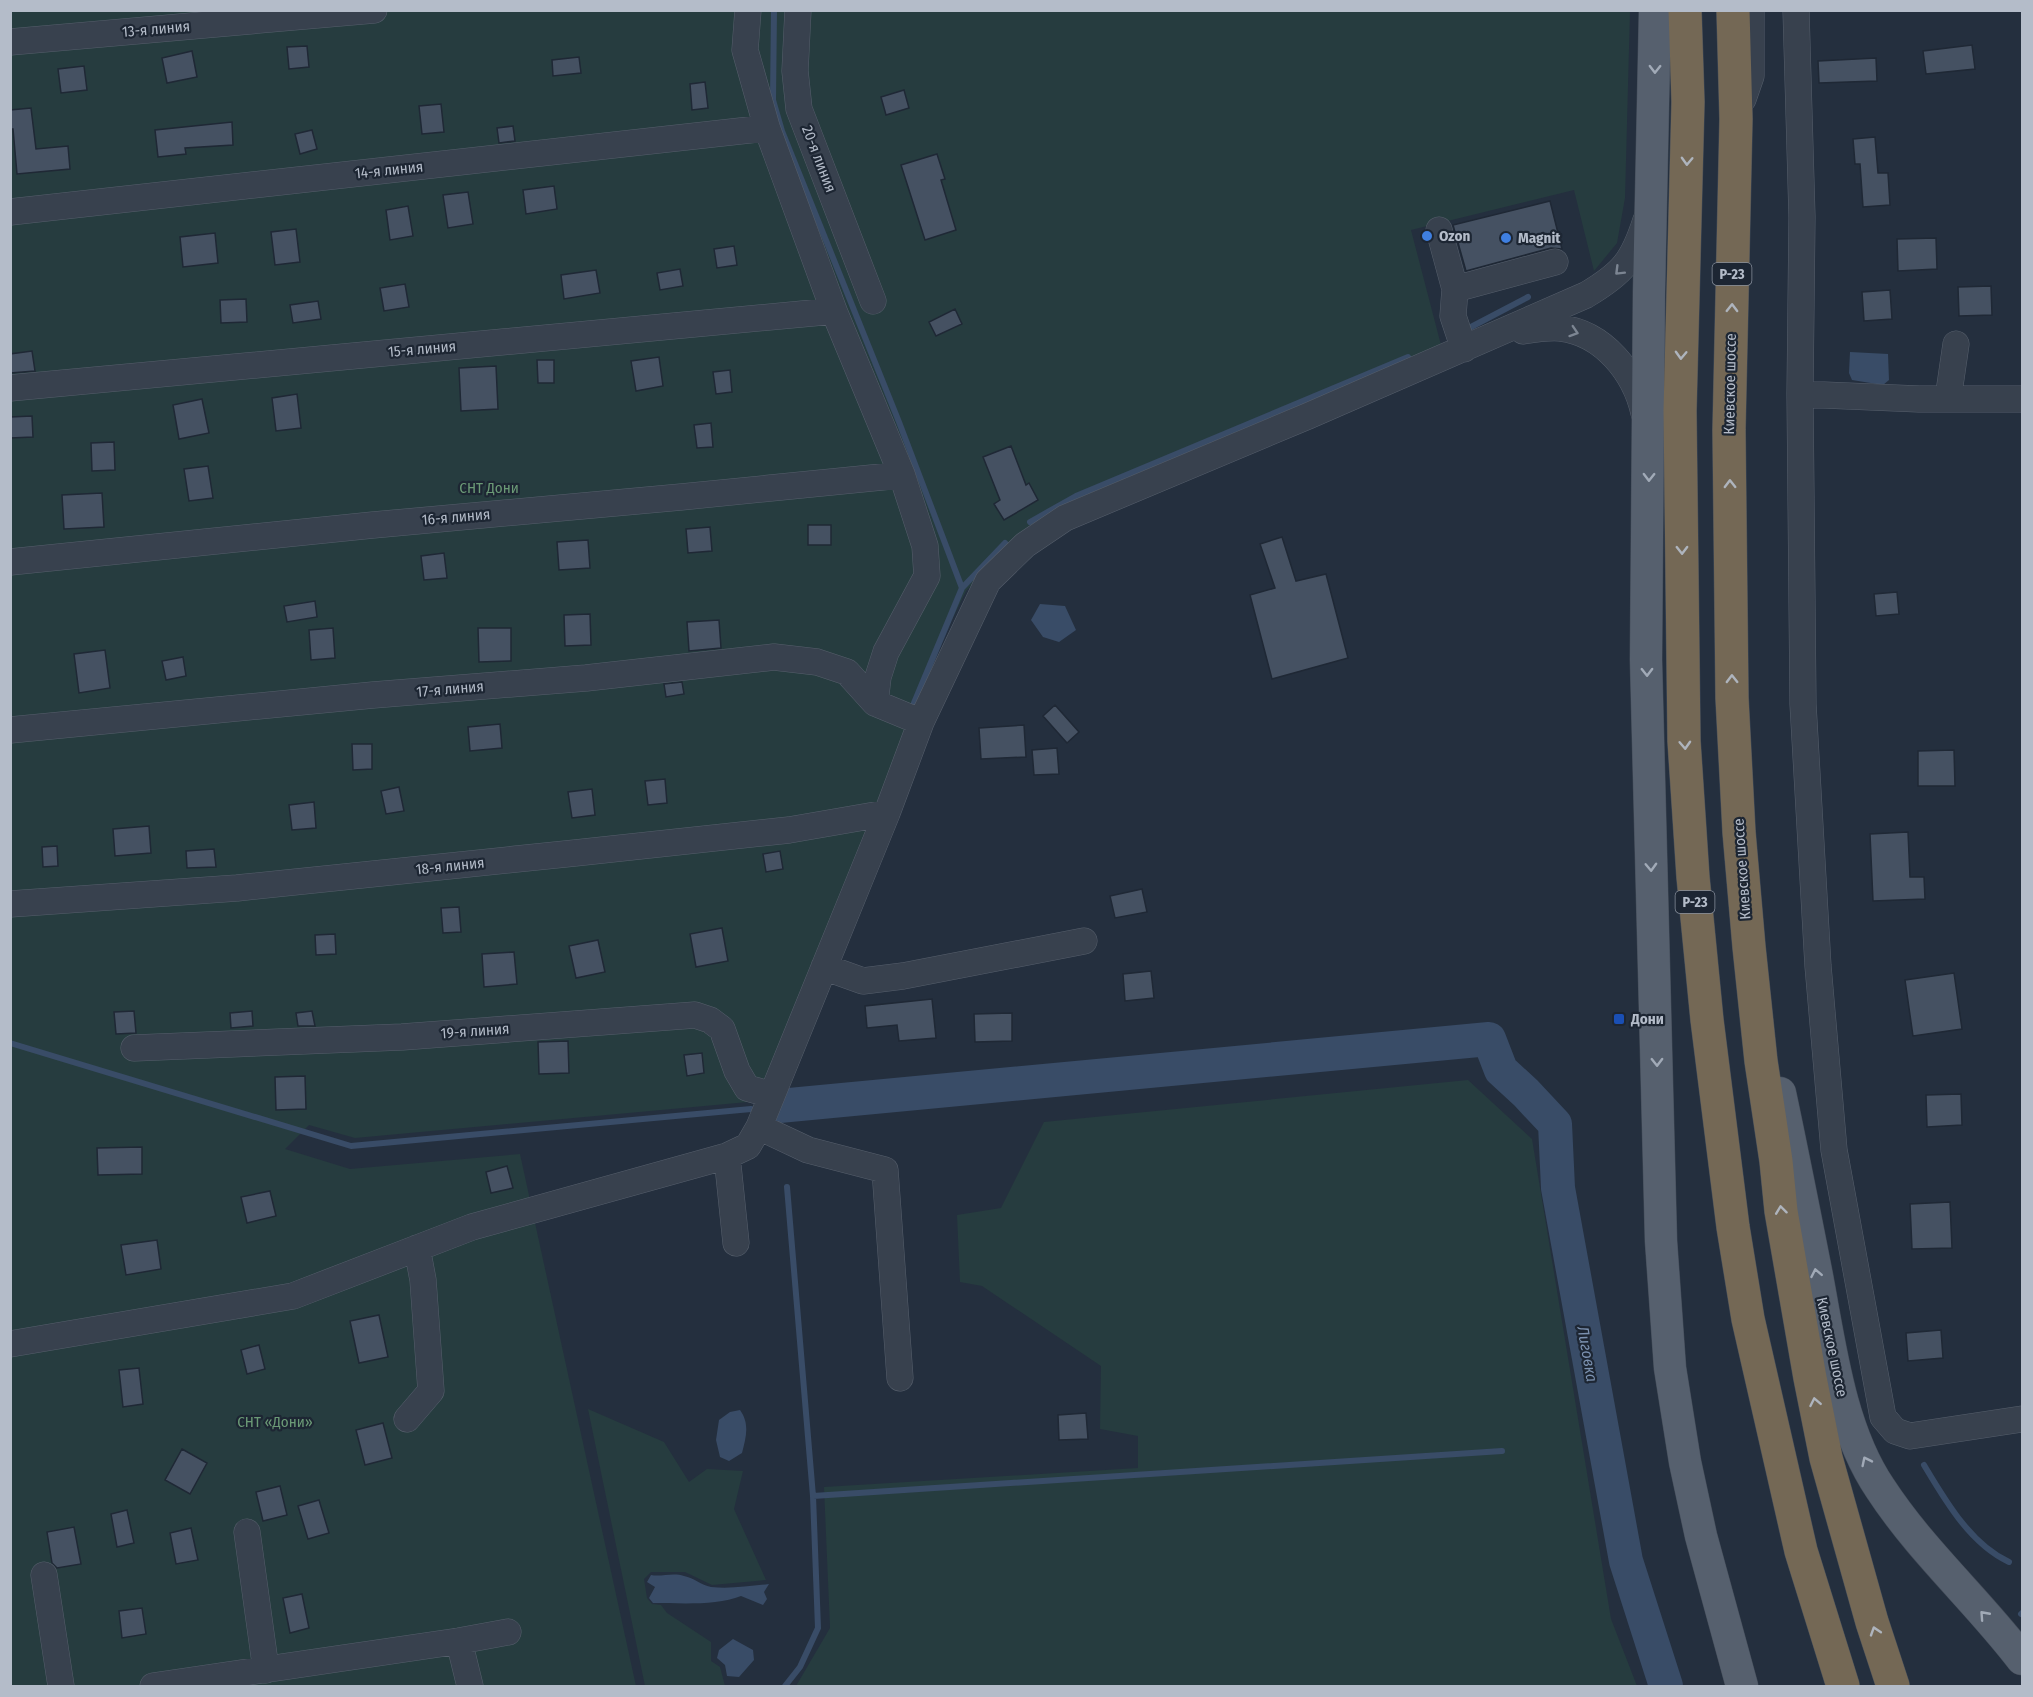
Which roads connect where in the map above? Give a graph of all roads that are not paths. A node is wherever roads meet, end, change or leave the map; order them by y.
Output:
1 (374, 10) edge
2 (748, 10) edge
3 (798, 10) edge
4 (1655, 10) edge
5 (1685, 10) edge
6 (1733, 10) edge
7 (1751, 10) edge
8 (1796, 10) edge
9 (10, 42) edge
10 (1736, 119) junction
11 (766, 128) junction
12 (1652, 200) junction
13 (10, 212) edge
14 (1439, 230) dead end
15 (1555, 262) dead end
16 (1455, 289) junction
17 (873, 301) dead end
18 (834, 311) junction
19 (1496, 335) junction
20 (1956, 344) dead end
21 (1464, 348) junction
22 (10, 388) edge
23 (1800, 394) junction
24 (1948, 399) junction
25 (2022, 399) edge
26 (1649, 440) junction
27 (902, 475) junction
28 (10, 562) edge
29 (875, 703) junction
30 (921, 722) junction
31 (10, 730) edge
32 (887, 813) junction
33 (10, 904) edge
34 (1084, 941) dead end
35 (1749, 947) junction
36 (824, 967) junction
37 (134, 1048) dead end
38 (772, 1095) junction
39 (759, 1127) junction
40 (727, 1156) junction
41 (736, 1243) dead end
42 (417, 1248) junction
43 (10, 1344) edge
44 (900, 1378) dead end
45 (407, 1419) dead end
46 (2022, 1419) edge
47 (247, 1532) dead end
48 (44, 1575) dead end
49 (508, 1632) dead end
50 (459, 1641) junction
51 (2022, 1659) edge
52 (266, 1670) junction
53 (61, 1686) edge
54 (153, 1686) edge
55 (470, 1686) edge
56 (1742, 1686) edge
57 (1842, 1686) edge
58 (1893, 1686) edge

1 - 9 street, 13-я линия
2 - 11 street
3 - 17 street, 20-я линия
4 -> 12 main road
5 -> 57 highway, Р-23
6 - 10 highway, Киевское шоссе / Р-23
7 - 10 street
8 - 23 street
35 -> 10 highway, Киевское шоссе / Р-23
11 - 13 street, 14-я линия
11 - 18 street
12 -> 19 street
12 - 26 main road
14 - 16 street
15 - 16 street
16 - 21 street
18 - 22 street, 15-я линия
18 - 27 street
19 - 21 street
19 -> 26 street
20 - 24 street
21 - 30 street
23 - 24 street
23 - 46 street
24 - 25 street
26 -> 56 main road
27 - 28 street, 16-я линия
27 - 29 street
29 - 30 street
29 - 31 street, 17-я линия
30 - 32 street
32 - 33 street, 18-я линия
32 - 36 street
34 - 36 street
51 -> 35 main road, Киевское шоссе / Р-23
58 -> 35 highway, Р-23
36 - 38 street
37 - 38 street, 19-я линия
38 - 39 street
39 - 40 street
39 - 44 street
40 - 41 street
40 - 42 street
42 - 43 street
42 - 45 street
47 - 52 street
48 - 53 street
49 - 50 street
50 - 52 street
50 - 55 street
52 - 54 street

